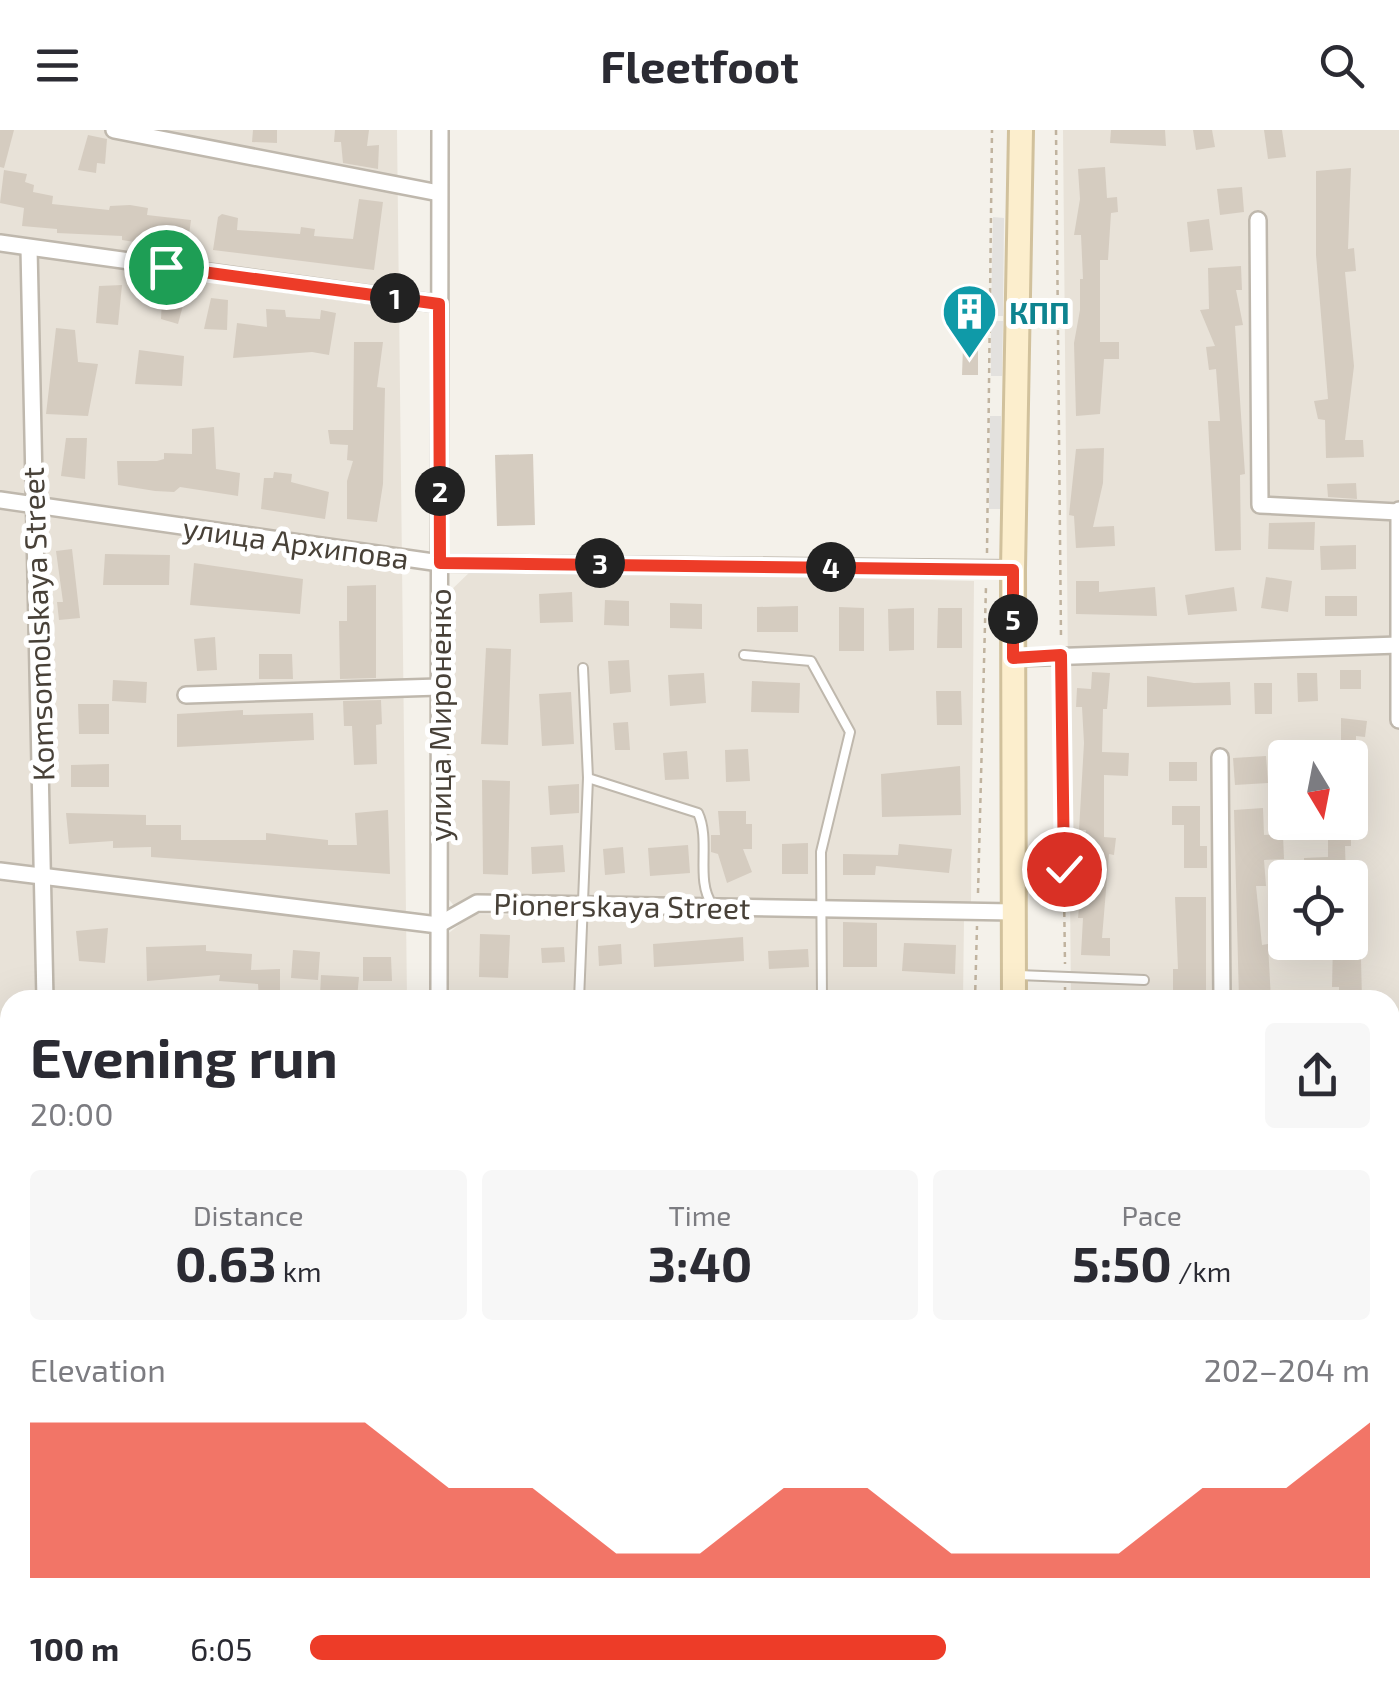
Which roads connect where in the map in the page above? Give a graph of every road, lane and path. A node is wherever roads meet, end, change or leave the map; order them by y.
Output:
1 (114, 130) edge
2 (440, 130) edge
3 (1021, 130) edge
4 (1056, 130) edge
5 (439, 193) junction
6 (1258, 220) dead end
7 (0, 243) edge
8 (29, 248) junction
9 (439, 304) junction
10 (0, 500) edge
11 (32, 504) junction
12 (1399, 511) edge
13 (440, 563) junction
14 (1013, 570) junction
15 (1398, 646) edge
16 (744, 655) dead end
17 (1061, 655) junction
18 (1013, 658) junction
19 (583, 668) dead end
20 (439, 687) junction
21 (186, 695) dead end
22 (1399, 720) edge
23 (1220, 758) dead end
24 (588, 778) junction
25 (0, 871) edge
26 (44, 877) junction
27 (583, 905) junction
28 (715, 907) junction
29 (823, 907) junction
30 (1013, 912) junction
31 (438, 925) junction
32 (1014, 974) junction
33 (1066, 976) junction
34 (1144, 980) dead end
35 (46, 990) edge
36 (438, 990) edge
37 (579, 990) edge
38 (822, 990) edge
39 (1014, 990) edge
40 (1065, 990) edge
41 (1222, 990) edge

1 - 5 street
2 - 5 street, улица Мироненко
3 - 14 main road
4 - 17 path
5 - 9 street, улица Мироненко
6 - 12 street
7 - 8 street
8 - 9 street
8 - 11 street, Komsomolskaya Street
9 - 13 street, улица Мироненко
10 - 11 street, улица Архипова
11 - 13 street, улица Архипова
11 - 26 street, Komsomolskaya Street
12 - 15 street
13 - 14 street, улица Архипова
13 - 20 street, улица Мироненко
14 - 18 main road
15 - 17 street
15 - 22 street
16 - 29 lane
17 - 18 street
17 - 33 path
18 - 30 main road
19 - 24 lane
20 - 21 street
20 - 31 street, улица Мироненко
23 - 41 street
24 - 27 lane
24 - 28 lane
25 - 26 street
26 - 31 street
26 - 35 street, Komsomolskaya Street
27 - 28 street, Pionerskaya Street
27 - 31 street, Pionerskaya Street
27 - 37 lane
28 - 29 street, Pionerskaya Street
29 - 30 street, Pionerskaya Street
29 - 38 lane
30 - 32 main road
31 - 36 street, улица Мироненко
32 - 33 lane
32 - 39 main road
33 - 34 lane
33 - 40 path

